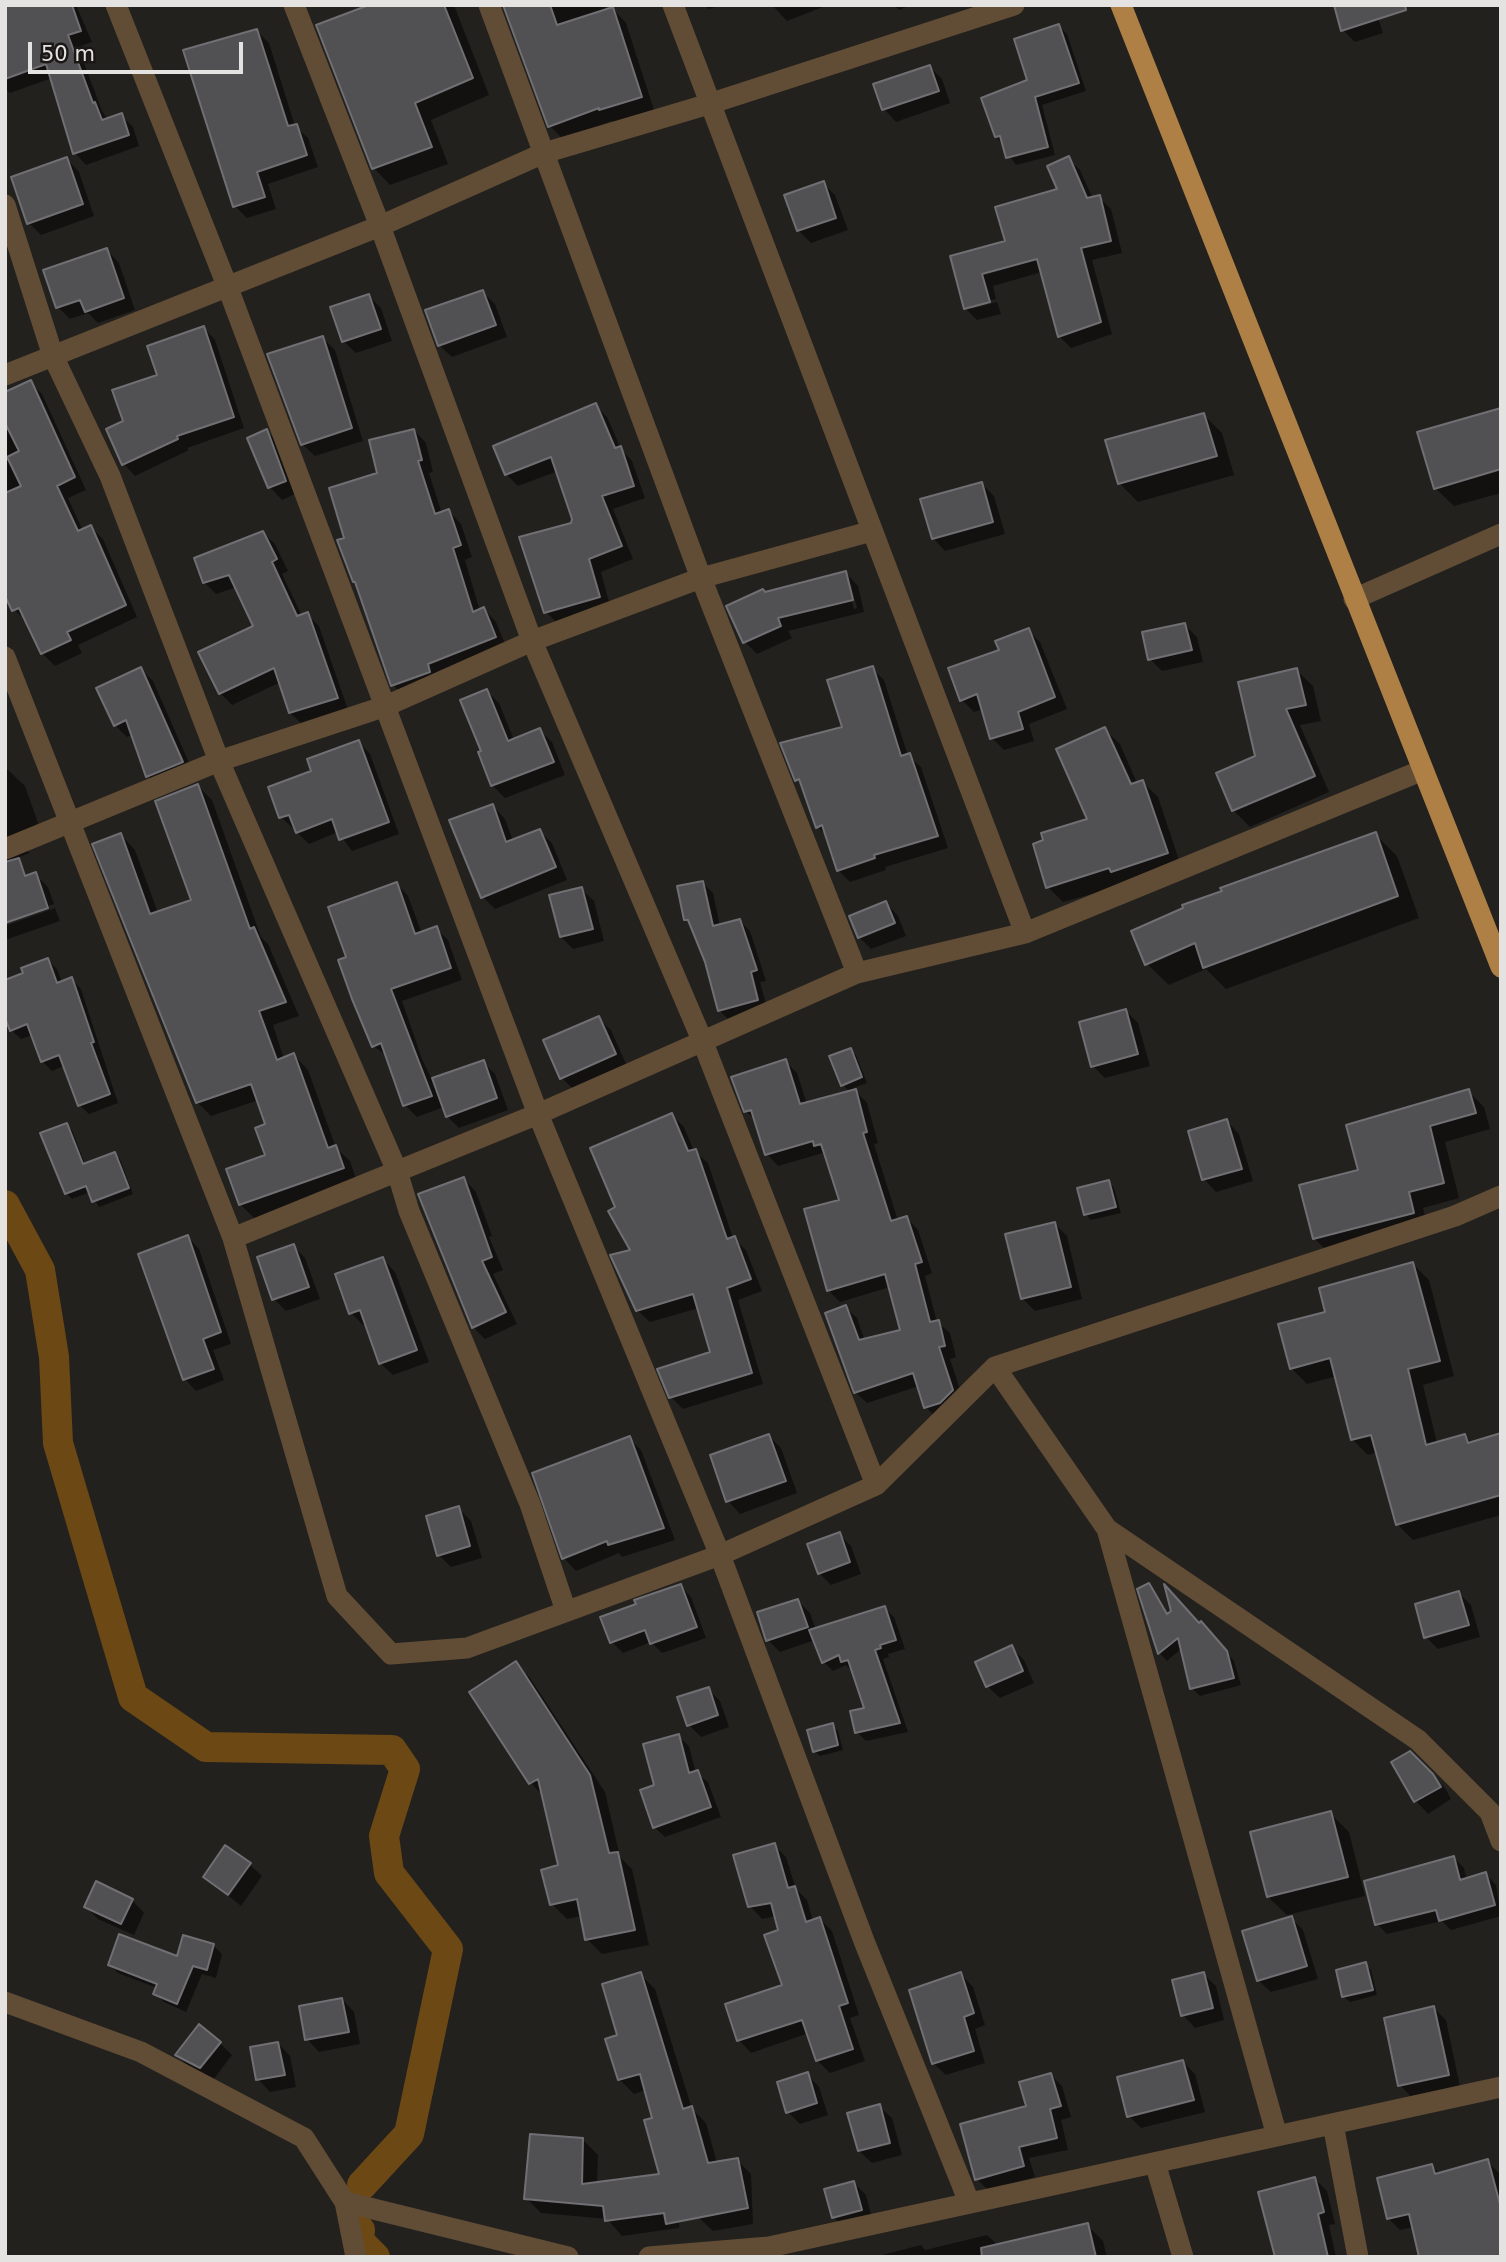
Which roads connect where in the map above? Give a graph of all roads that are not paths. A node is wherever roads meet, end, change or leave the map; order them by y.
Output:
1 (116, 5) edge
2 (295, 5) edge
3 (489, 5) edge
4 (673, 5) edge
5 (1014, 5) edge
6 (1121, 5) edge
7 (709, 104) junction
8 (544, 153) junction
9 (5, 205) edge
10 (380, 226) junction
11 (228, 288) junction
12 (53, 356) junction
13 (5, 375) edge
14 (872, 531) junction
15 (1501, 534) edge
16 (701, 578) junction
17 (1354, 599) junction
18 (532, 641) junction
19 (5, 657) edge
20 (386, 706) junction
21 (219, 761) junction
22 (1423, 769) junction
23 (69, 820) junction
24 (5, 849) edge
25 (1025, 933) junction
26 (1501, 967) edge
27 (857, 973) junction
28 (702, 1041) junction
29 (538, 1114) junction
30 (397, 1171) junction
31 (1501, 1196) edge
32 (233, 1238) junction
33 (995, 1367) junction
34 (876, 1485) junction
35 (1107, 1530) junction
36 (720, 1555) junction
37 (566, 1611) junction
38 (1501, 1841) edge
39 (5, 2002) edge
40 (1501, 2087) edge
41 (1333, 2124) junction
42 (1277, 2136) junction
43 (1155, 2162) junction
44 (345, 2202) junction
45 (969, 2202) junction
46 (356, 2257) edge
47 (568, 2257) edge
48 (649, 2257) edge
49 (1183, 2257) edge
50 (1358, 2257) edge

1 - 11 street
2 - 10 street
3 - 8 street
4 - 7 street
5 - 7 street
6 - 17 highway
7 - 8 street
7 - 14 street
8 - 10 street
8 - 16 street
9 - 12 street
10 - 11 street
10 - 18 street
11 - 12 street
11 - 20 street
12 - 13 street
12 - 21 street
14 - 16 street
14 - 25 street
15 - 17 street
16 - 18 street
16 - 27 street
17 - 22 highway
18 - 20 street
18 - 28 street
19 - 23 street
20 - 21 street
20 - 29 street
21 - 23 street
21 - 30 street
22 - 25 street
22 - 26 highway
23 - 24 street
23 - 32 street
25 - 27 street
27 - 28 street
28 - 29 street
28 - 34 street
29 - 30 street
29 - 36 street
30 - 32 street
30 - 37 street
31 - 33 street
32 - 37 street
33 - 34 street
33 - 35 street
34 - 36 street
35 - 38 street
35 - 42 street
36 - 37 street
36 - 45 street
39 - 44 street
40 - 41 street
41 - 42 street
41 - 50 street
42 - 43 street
43 - 45 street
43 - 49 street
44 - 46 street
44 - 47 street
45 - 48 street

